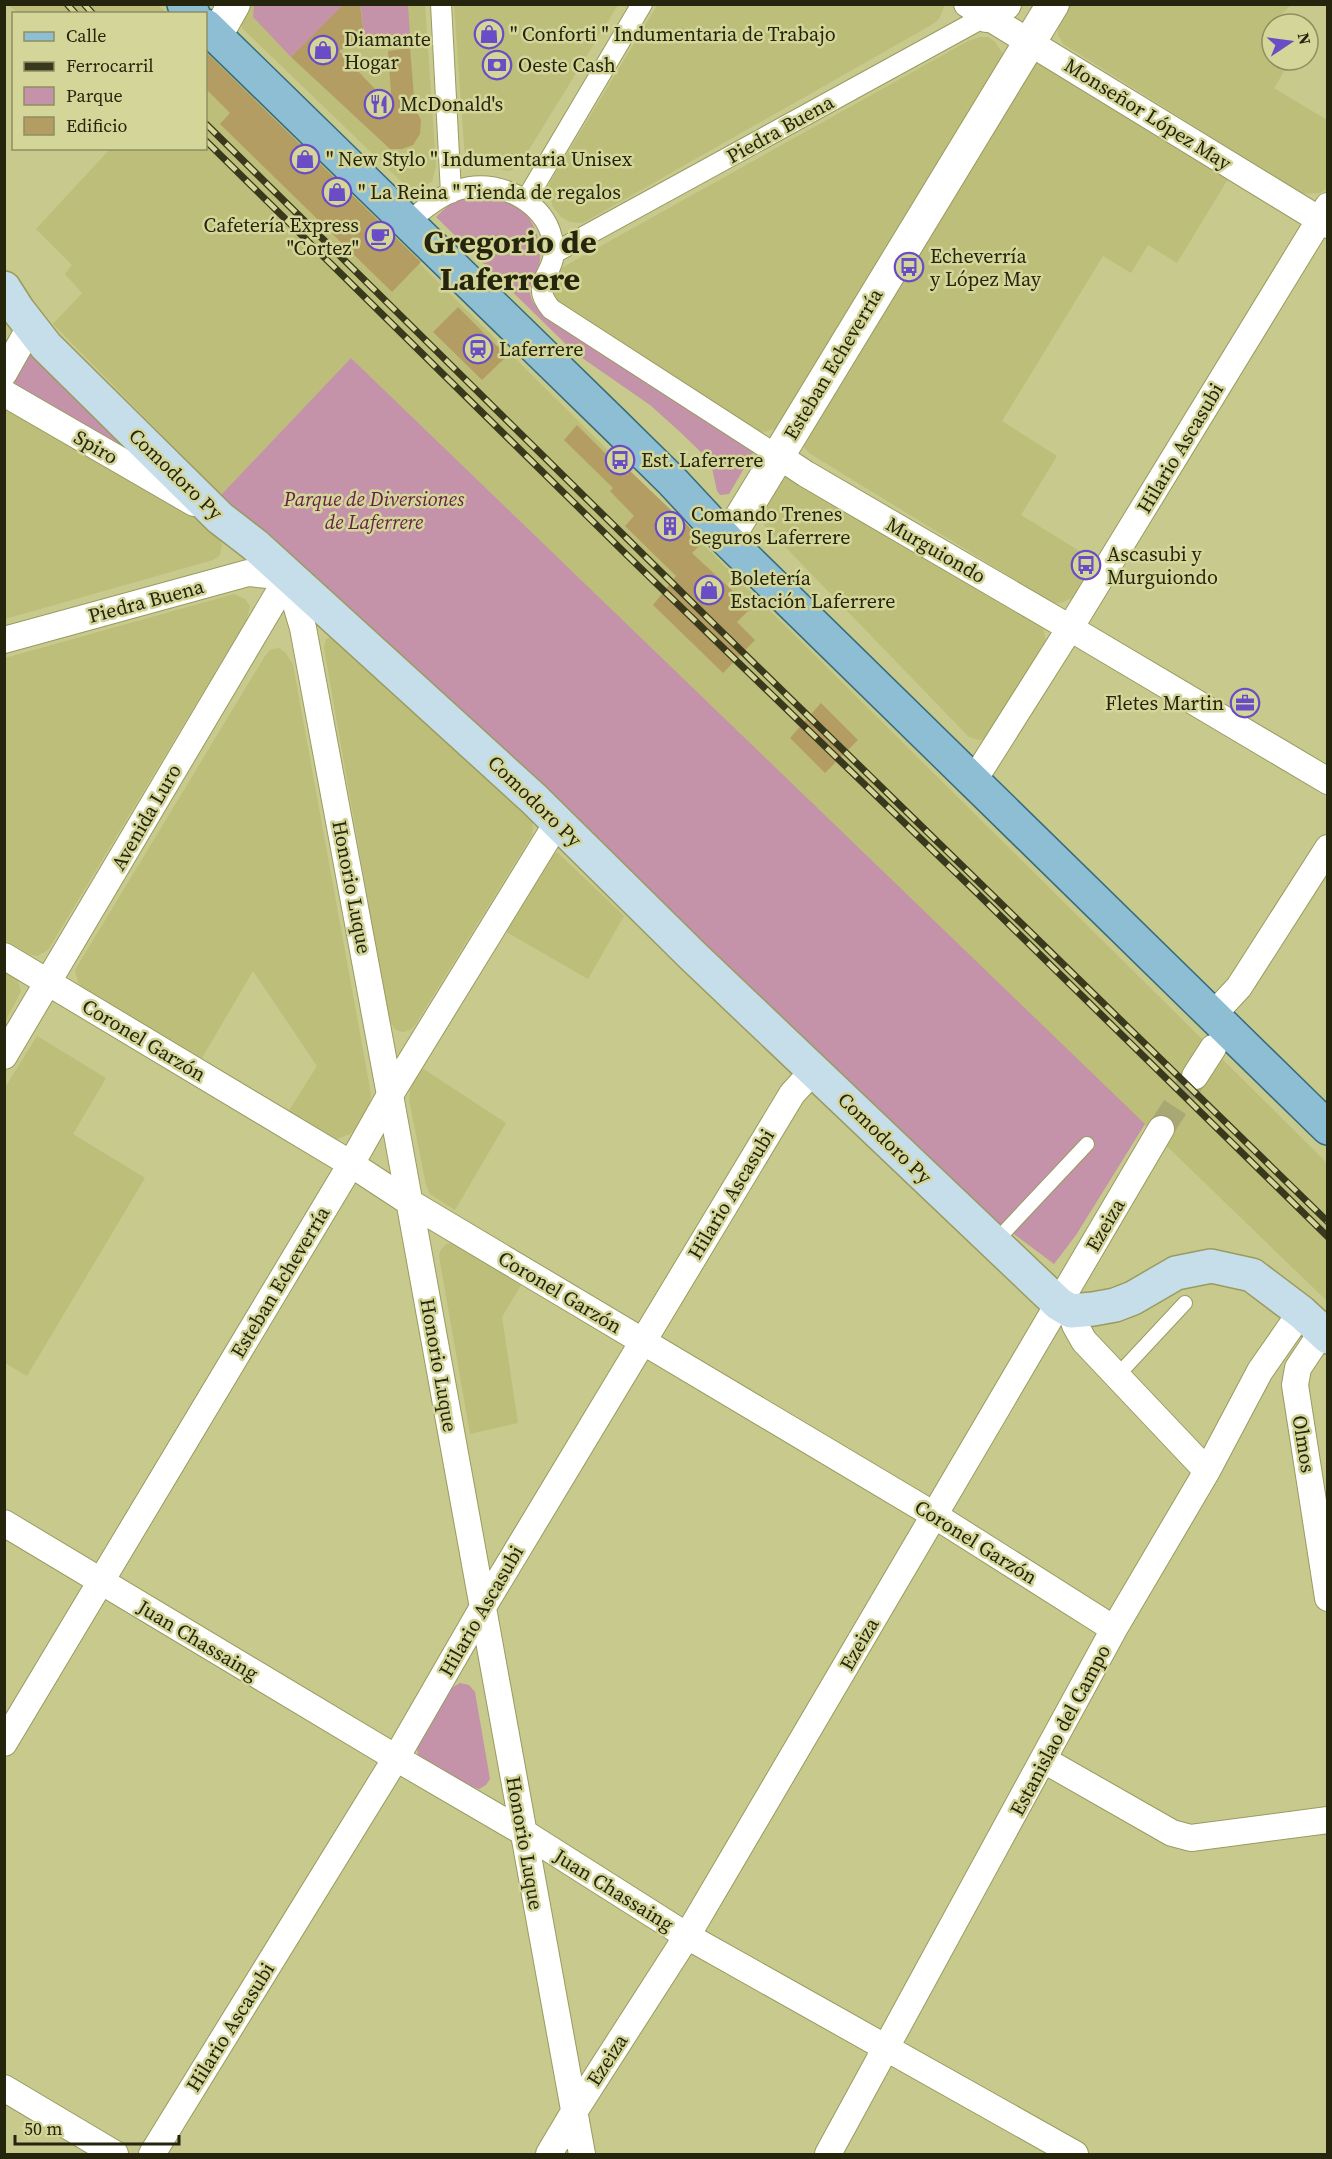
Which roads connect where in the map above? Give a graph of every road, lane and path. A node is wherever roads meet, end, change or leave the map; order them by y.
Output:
1 (234, 4) edge
2 (441, 4) edge
3 (642, 4) edge
4 (1053, 4) edge
5 (986, 8) edge
6 (207, 24) edge
7 (207, 27) edge
8 (1030, 41) junction
9 (451, 193) junction
10 (526, 200) junction
11 (1325, 217) edge
12 (408, 223) junction
13 (554, 253) junction
14 (4, 288) edge
15 (30, 327) junction
16 (4, 372) edge
17 (4, 393) edge
18 (777, 455) junction
19 (219, 518) junction
20 (727, 540) junction
21 (288, 577) junction
22 (1070, 628) junction
23 (4, 640) edge
24 (974, 780) junction
25 (1328, 781) edge
26 (557, 823) junction
27 (1328, 848) edge
28 (1328, 865) edge
29 (4, 956) edge
30 (49, 983) junction
31 (1246, 992) dead end
32 (1212, 1032) junction
33 (4, 1056) edge
34 (813, 1071) junction
35 (1195, 1076) tunnel mouth
36 (390, 1095) junction
37 (1328, 1128) edge
38 (1161, 1129) tunnel mouth
39 (1087, 1144) dead end
40 (351, 1164) junction
41 (409, 1202) junction
42 (994, 1243) junction
43 (1185, 1304) dead end
44 (1065, 1307) junction
45 (1317, 1327) edge
46 (642, 1341) junction
47 (1117, 1376) junction
48 (1207, 1471) junction
49 (934, 1515) junction
50 (4, 1523) edge
51 (101, 1582) junction
52 (1328, 1598) edge
53 (483, 1607) junction
54 (1114, 1629) junction
55 (4, 1743) edge
56 (396, 1758) junction
57 (1044, 1760) junction
58 (1328, 1820) edge
59 (523, 1832) junction
60 (687, 1936) junction
61 (887, 2049) junction
62 (4, 2088) edge
63 (574, 2112) junction
64 (115, 2154) edge
65 (152, 2154) edge
66 (549, 2154) edge
67 (582, 2154) edge
68 (828, 2154) edge
69 (1075, 2154) edge

1 - 6 street
2 - 9 street
3 - 10 street
4 - 8 street, Esteban Echeverría
5 - 8 street, Monseñor López May
5 - 13 street, Piedra Buena
7 - 12 main road
8 - 11 street, Monseñor López May
8 - 18 street, Esteban Echeverría
9 - 10 street
9 - 12 street
10 - 13 street
11 - 22 street, Hilario Ascasubi
12 - 20 main road
13 - 18 street, Murguiondo
14 - 15 main road, Comodoro Py
15 - 16 street
15 - 19 main road, Comodoro Py
17 - 19 street, Spiro
18 - 20 street, Esteban Echeverría
18 - 22 street, Murguiondo
19 - 21 main road, Comodoro Py
20 - 24 main road
21 - 23 street, Piedra Buena
21 - 26 main road, Comodoro Py
21 - 30 street, Avenida Luro
21 - 36 street, Honorio Luque
22 - 24 street, Hilario Ascasubi
22 - 25 street, Murguiondo
24 - 32 main road
26 - 34 main road, Comodoro Py
26 - 36 street, Esteban Echeverría
27 - 32 street
28 - 31 street
29 - 30 street, Coronel Garzón
30 - 33 street, Avenida Luro
30 - 40 street, Coronel Garzón
32 - 35 street
32 - 37 main road
34 - 42 main road, Comodoro Py
34 - 46 street, Hilario Ascasubi
36 - 40 street, Esteban Echeverría
36 - 41 street, Honorio Luque
38 - 44 street, Ezeiza
39 - 42 lane
40 - 41 street, Coronel Garzón
40 - 51 street, Esteban Echeverría
41 - 46 street, Coronel Garzón
41 - 53 street, Honorio Luque
42 - 44 main road, Comodoro Py
43 - 47 lane
44 - 45 main road
44 - 47 street, Comodoro Py
44 - 49 street, Ezeiza
45 - 48 street, Estanislao del Campo
45 - 52 street, Olmos
46 - 49 street, Coronel Garzón
46 - 53 street, Hilario Ascasubi
47 - 48 street, Comodoro Py
48 - 54 street, Estanislao del Campo
49 - 54 street, Coronel Garzón
49 - 60 street, Ezeiza
50 - 51 street, Juan Chassaing
51 - 55 street, Esteban Echeverría
51 - 56 street, Juan Chassaing
53 - 56 street, Hilario Ascasubi
53 - 59 street, Honorio Luque
54 - 57 street, Estanislao del Campo
56 - 59 street, Juan Chassaing
56 - 65 street, Hilario Ascasubi
57 - 58 street
57 - 61 street, Estanislao del Campo
59 - 60 street, Juan Chassaing
59 - 63 street, Honorio Luque
60 - 61 street, Juan Chassaing
60 - 63 street, Ezeiza
61 - 68 street, Estanislao del Campo
61 - 69 street, Juan Chassaing
62 - 64 street
63 - 66 street, Ezeiza
63 - 67 street, Honorio Luque

